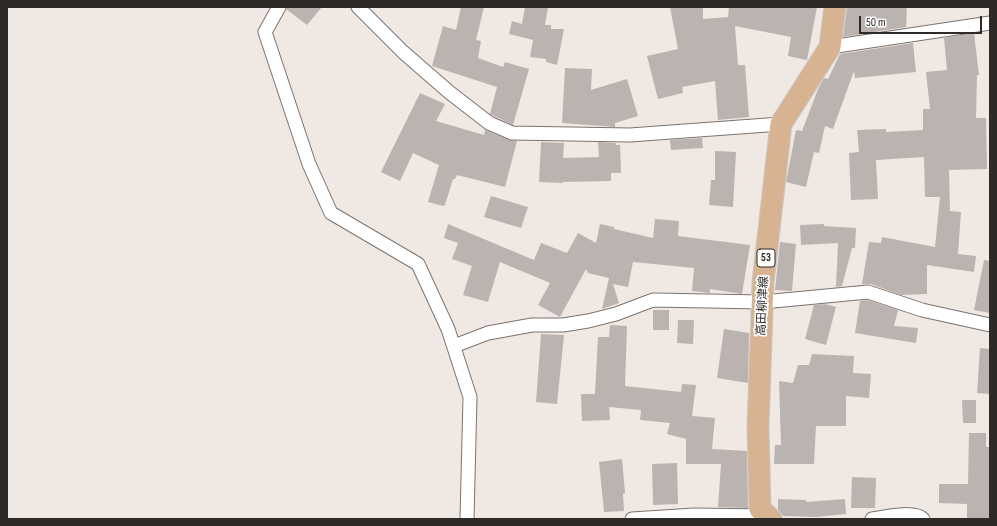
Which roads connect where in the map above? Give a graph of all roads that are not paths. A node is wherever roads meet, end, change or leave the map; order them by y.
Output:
1 (279, 7) edge
2 (358, 7) edge
3 (835, 7) edge
4 (990, 23) edge
5 (830, 46) junction
6 (781, 124) junction
7 (762, 302) junction
8 (990, 325) edge
9 (454, 346) junction
10 (769, 518) edge
11 (467, 519) edge
12 (632, 519) edge
13 (872, 519) edge
14 (923, 519) edge

1 - 9 street
2 - 6 street
3 - 5 main road, 高田柳津線 / 53
4 - 5 street
5 - 6 main road, 高田柳津線 / 53
6 - 7 main road, 高田柳津線 / 53
7 - 8 street
7 - 9 street
7 - 10 main road, 高田柳津線 / 53
9 - 11 street
10 - 12 street
13 - 14 street

